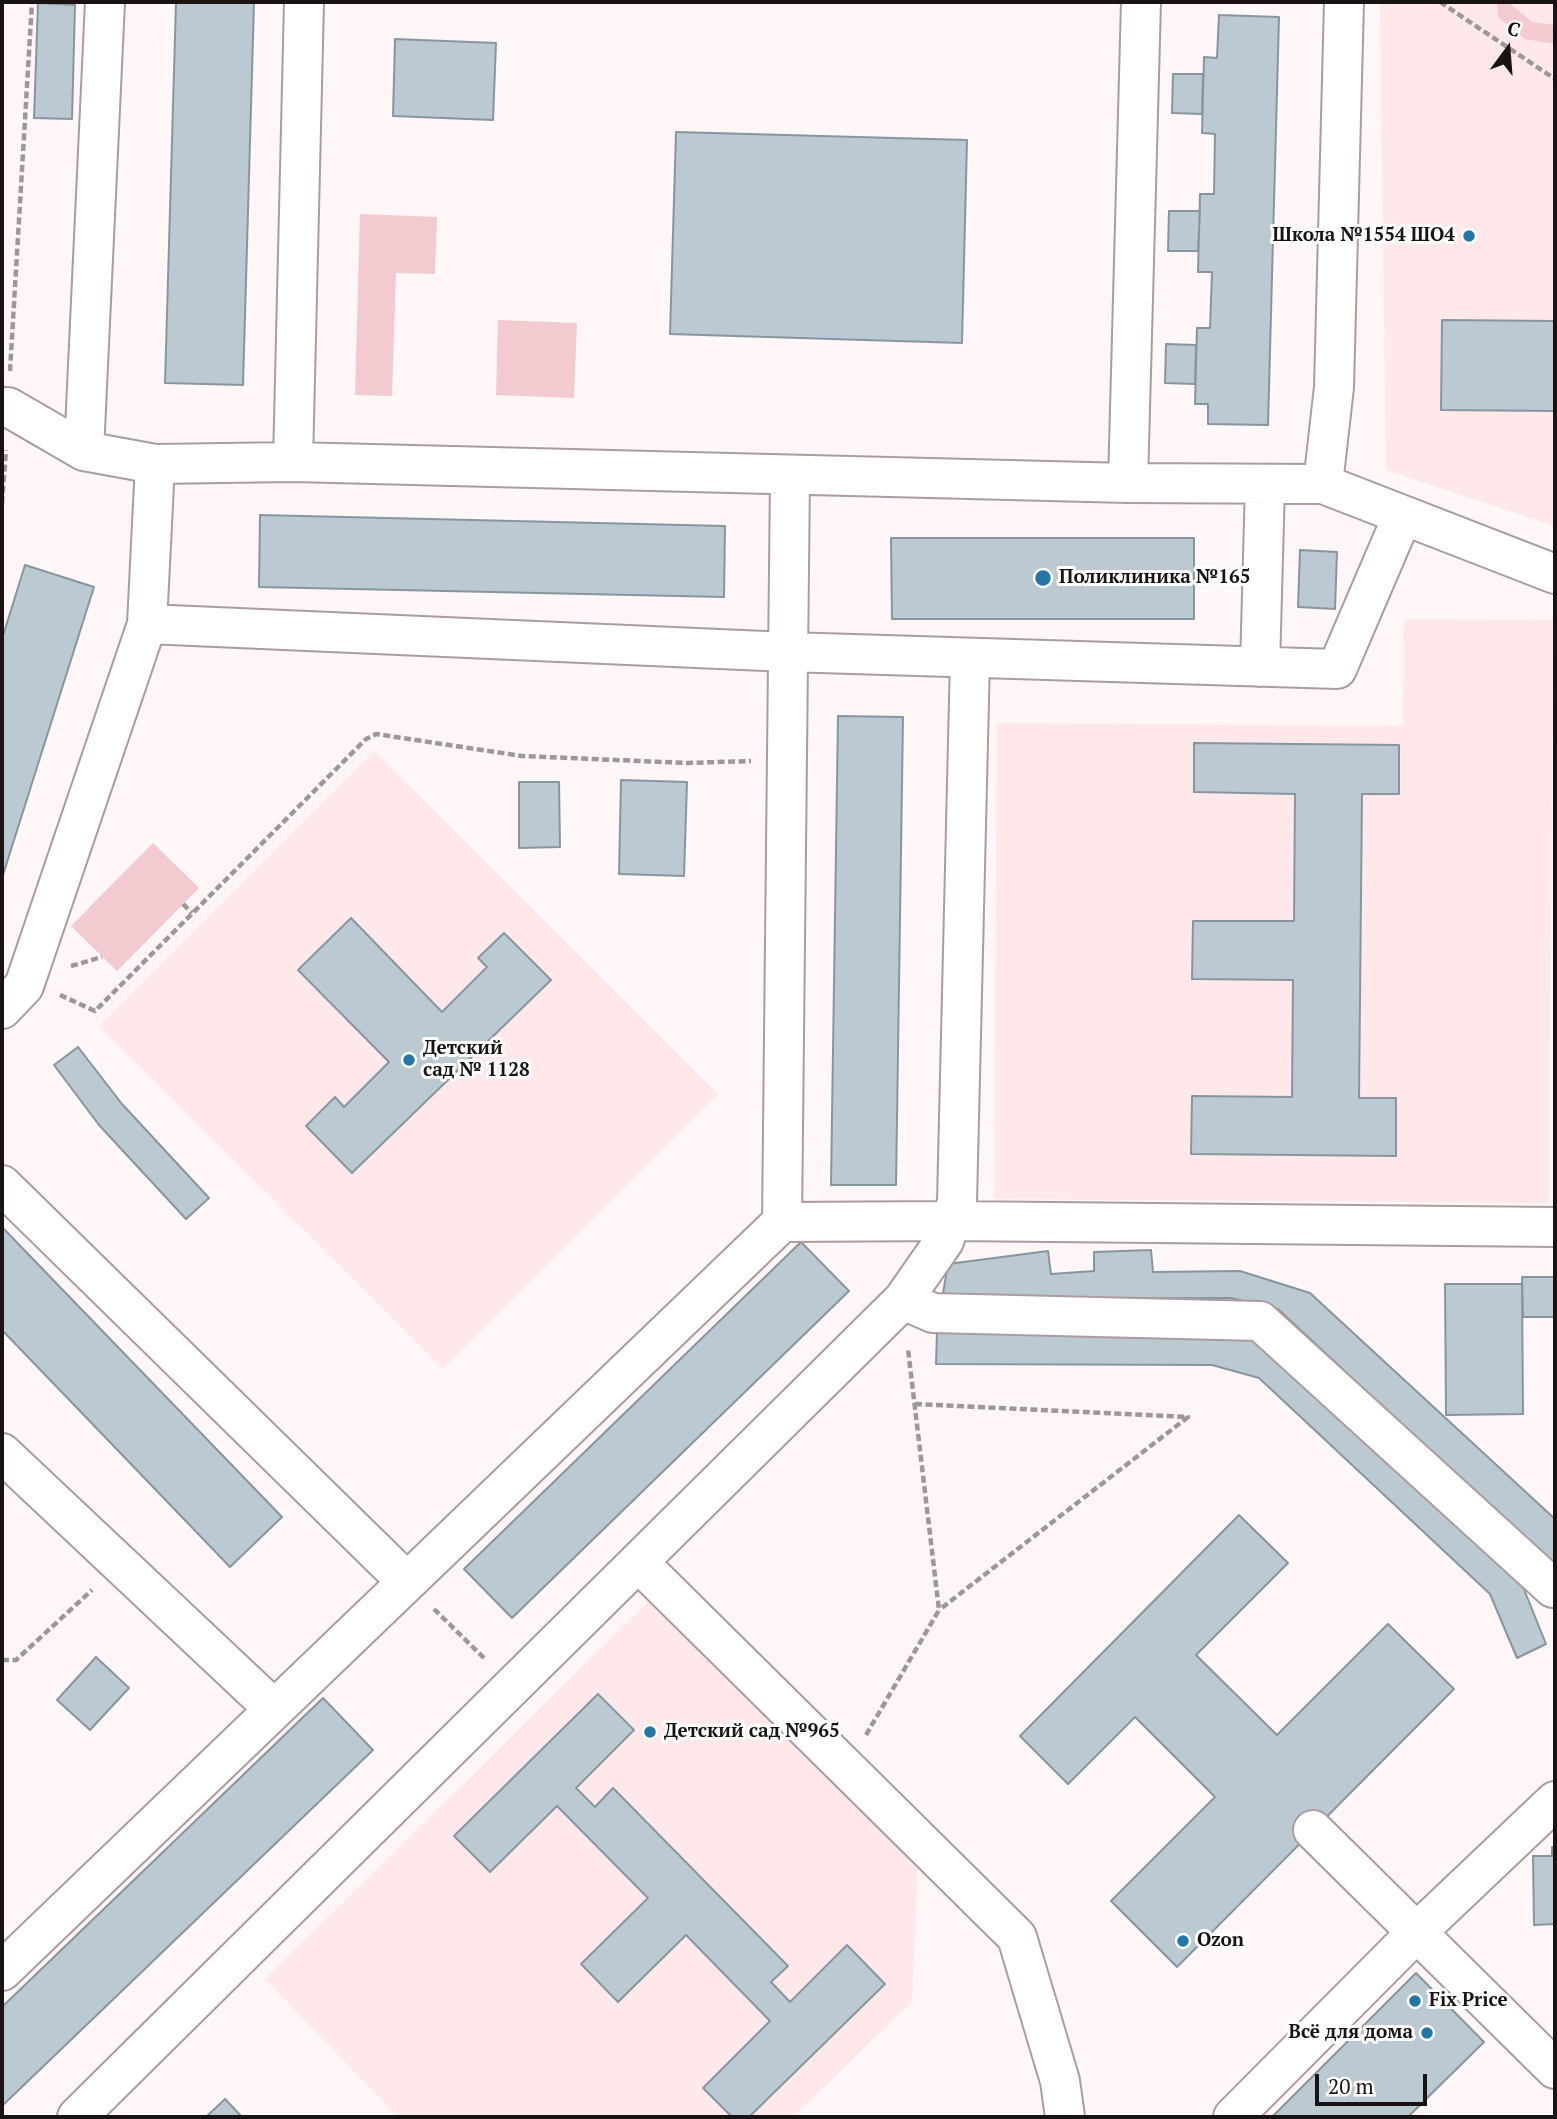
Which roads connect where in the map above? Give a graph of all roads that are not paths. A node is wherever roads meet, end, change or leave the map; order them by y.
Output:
1 (105, 2) edge
2 (304, 2) edge
3 (1141, 2) edge
4 (1344, 2) edge
5 (5, 407) edge
6 (84, 450) junction
7 (293, 462) junction
8 (155, 464) junction
9 (790, 475) junction
10 (1128, 483) junction
11 (1265, 484) junction
12 (1323, 484) junction
13 (1403, 515) junction
14 (1555, 574) edge
15 (147, 624) junction
16 (788, 652) junction
17 (970, 657) junction
18 (1260, 667) junction
19 (2, 1009) edge
20 (2, 1185) edge
21 (951, 1221) junction
22 (782, 1223) junction
23 (1555, 1227) edge
24 (903, 1300) junction
25 (2, 1453) edge
26 (638, 1562) junction
27 (406, 1581) junction
28 (1553, 1588) dead end
29 (274, 1709) junction
30 (1555, 1801) edge
31 (1313, 1830) dead end
32 (1418, 1931) junction
33 (2, 1971) edge
34 (1555, 2069) edge
35 (77, 2117) edge
36 (1065, 2117) edge
37 (1233, 2117) edge

1 - 6 lane
2 - 7 lane
3 - 10 lane
4 - 12 lane
5 - 6 lane
6 - 8 lane
7 - 8 lane
7 - 9 lane
8 - 15 lane
9 - 10 lane
9 - 16 lane
10 - 11 lane
11 - 12 lane
11 - 18 lane
12 - 13 lane
13 - 14 lane
13 - 18 lane
15 - 16 lane
15 - 19 lane
16 - 17 lane
16 - 22 lane
17 - 18 lane
17 - 21 lane
20 - 27 lane
21 - 22 lane
21 - 23 lane
21 - 24 lane
22 - 27 lane
24 - 26 lane
24 - 28 lane
25 - 29 lane
26 - 35 lane
26 - 36 lane
27 - 29 lane
29 - 33 lane
30 - 32 lane
31 - 32 lane
32 - 34 lane
32 - 37 lane

